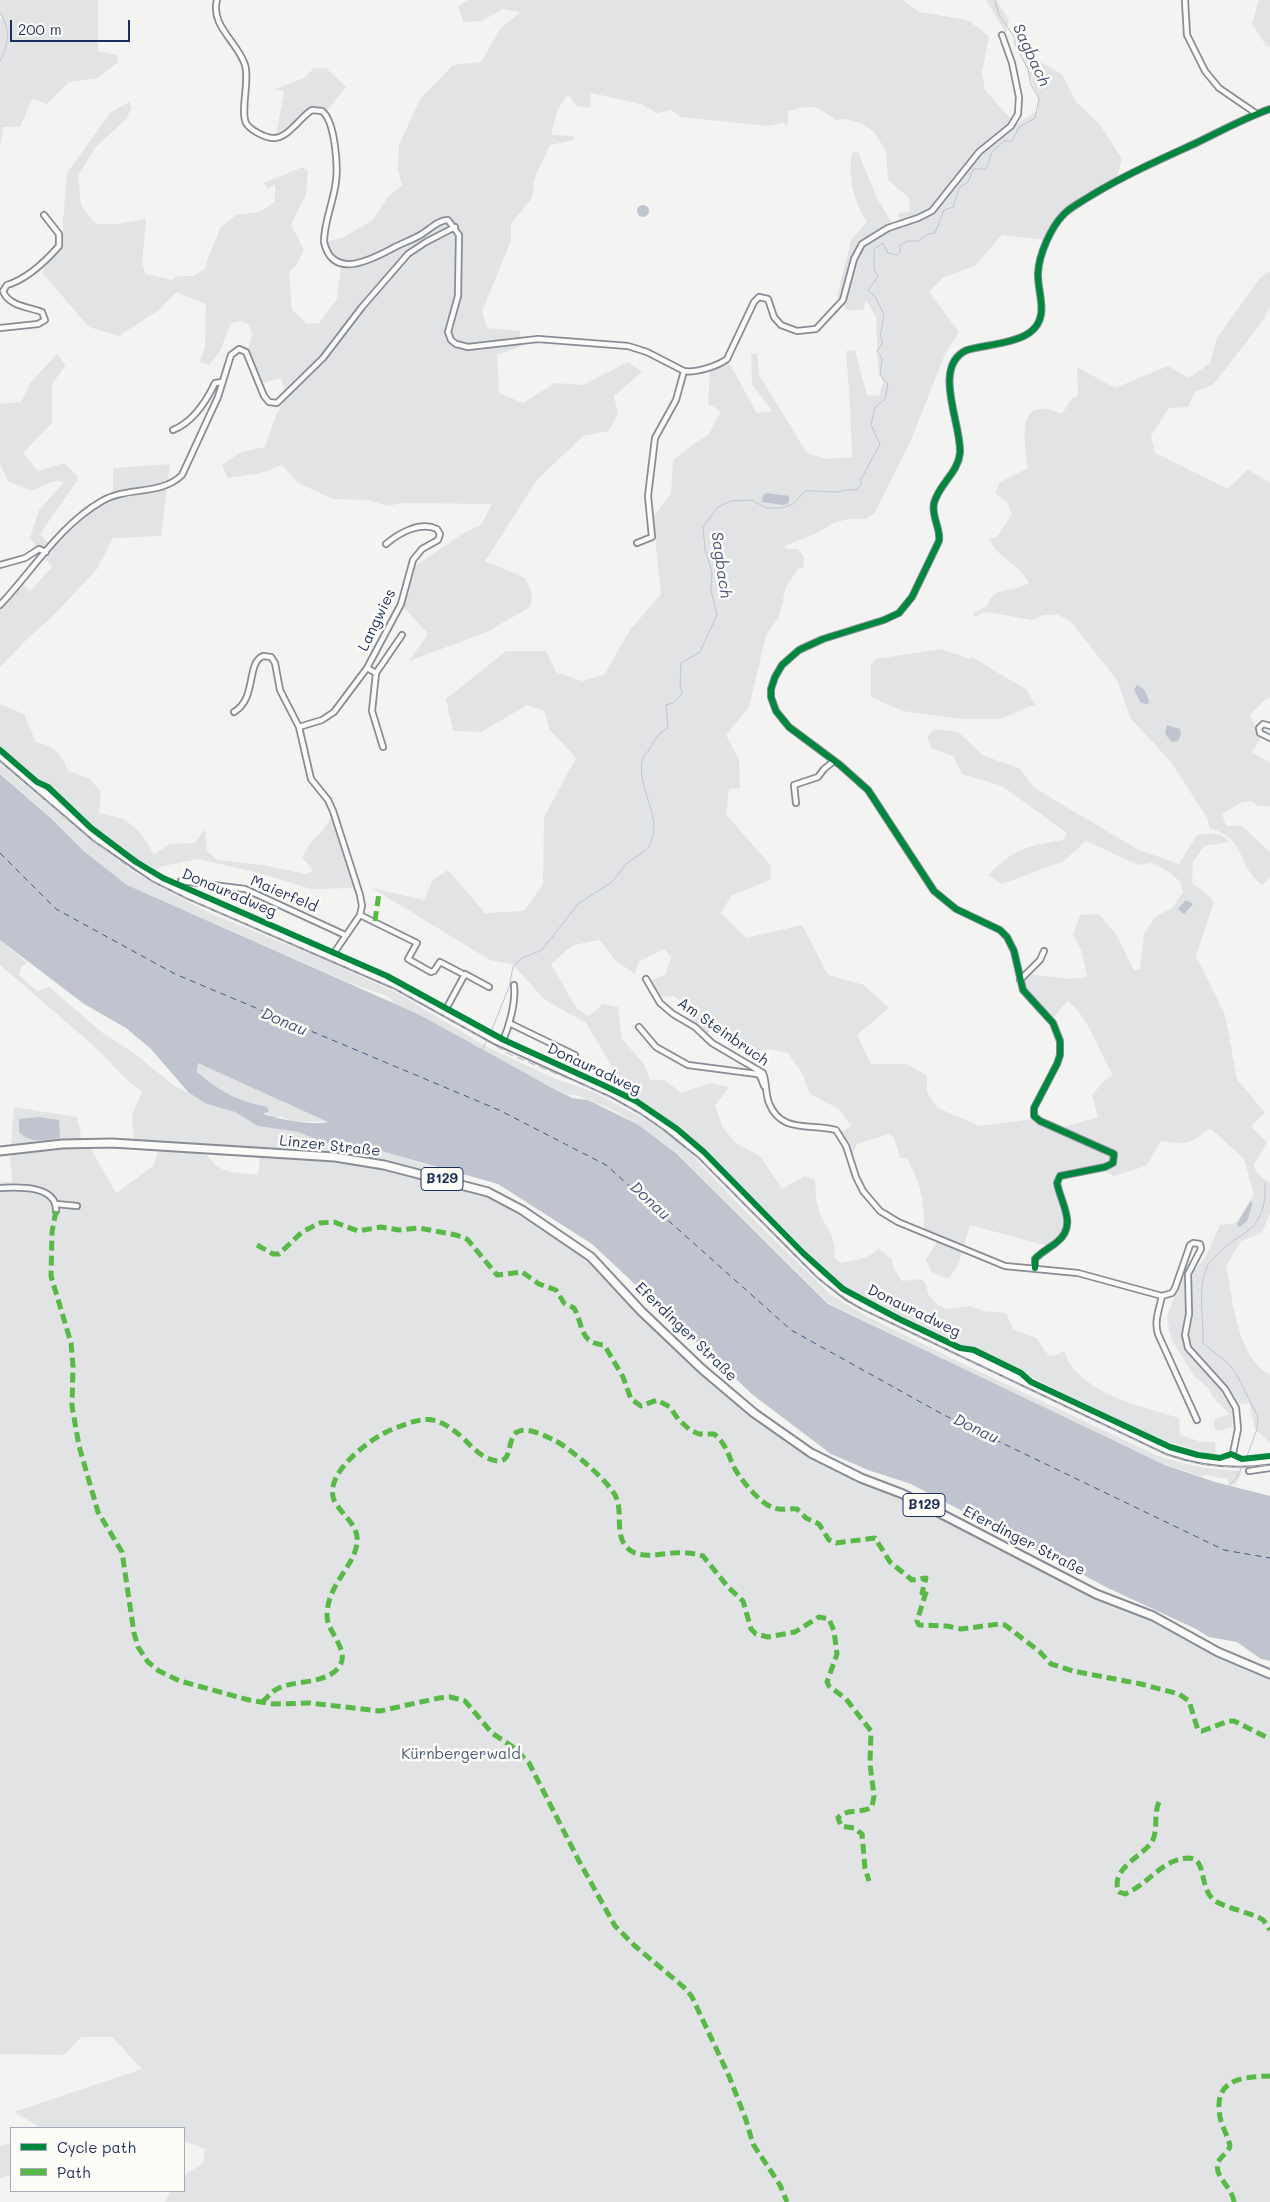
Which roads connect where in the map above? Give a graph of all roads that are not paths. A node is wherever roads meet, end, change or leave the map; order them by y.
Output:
1 (217, 0) edge
2 (1185, 0) edge
3 (1002, 35) dead end
4 (1270, 109) edge
5 (1257, 114) junction
6 (44, 215) dead end
7 (455, 227) junction
8 (0, 328) edge
9 (684, 371) junction
10 (222, 382) junction
11 (172, 430) dead end
12 (637, 543) dead end
13 (386, 544) dead end
14 (46, 552) junction
15 (0, 565) edge
16 (0, 605) edge
17 (402, 634) dead end
18 (367, 668) junction
19 (376, 673) junction
20 (234, 712) dead end
21 (1270, 726) edge
22 (300, 727) junction
23 (1270, 738) edge
24 (383, 747) dead end
25 (0, 754) edge
26 (834, 761) junction
27 (796, 803) dead end
28 (181, 881) dead end
29 (360, 915) junction
30 (345, 935) junction
31 (1044, 951) dead end
32 (332, 956) junction
33 (461, 973) dead end
34 (646, 980) dead end
35 (1020, 980) junction
36 (514, 985) dead end
37 (489, 987) dead end
38 (445, 1011) junction
39 (509, 1023) junction
40 (640, 1027) dead end
41 (502, 1043) junction
42 (575, 1055) dead end
43 (765, 1088) junction
44 (0, 1151) edge
45 (0, 1188) edge
46 (56, 1204) junction
47 (77, 1206) dead end
48 (56, 1211) dead end
49 (1035, 1268) junction
50 (615, 1282) joint
51 (1162, 1296) junction
52 (1197, 1420) dead end
53 (1270, 1460) edge
54 (1234, 1463) junction
55 (1270, 1468) edge
56 (1250, 1471) dead end
57 (1270, 1674) edge

1 - 7 street
2 - 5 street
3 - 9 street
4 - 5 street
5 - 26 street
6 - 8 street
7 - 9 street
7 - 10 street
9 - 12 street
10 - 11 street
10 - 14 street
13 - 18 street, Langwies
14 - 15 street
14 - 16 street
17 - 19 street
18 - 19 street
18 - 22 street, Langwies
19 - 24 street
20 - 22 street
21 - 23 street
22 - 29 street
25 - 32 main road
26 - 27 street
26 - 35 street
28 - 30 street, Maierfeld
29 - 30 street
29 - 33 street
30 - 32 street
31 - 35 street
32 - 38 main road
34 - 43 street, Am Steinbruch
35 - 49 street
36 - 39 street
37 - 38 street
38 - 41 main road
39 - 41 street
39 - 42 street
40 - 43 street
41 - 54 main road
43 - 49 street, Am Steinbruch
44 - 50 main road, Linzer Straße / B129
45 - 46 street
46 - 47 street
46 - 48 street
49 - 51 street
50 - 57 main road, Eferdinger Straße / B129
51 - 52 street
51 - 54 street
53 - 54 main road
55 - 56 street

